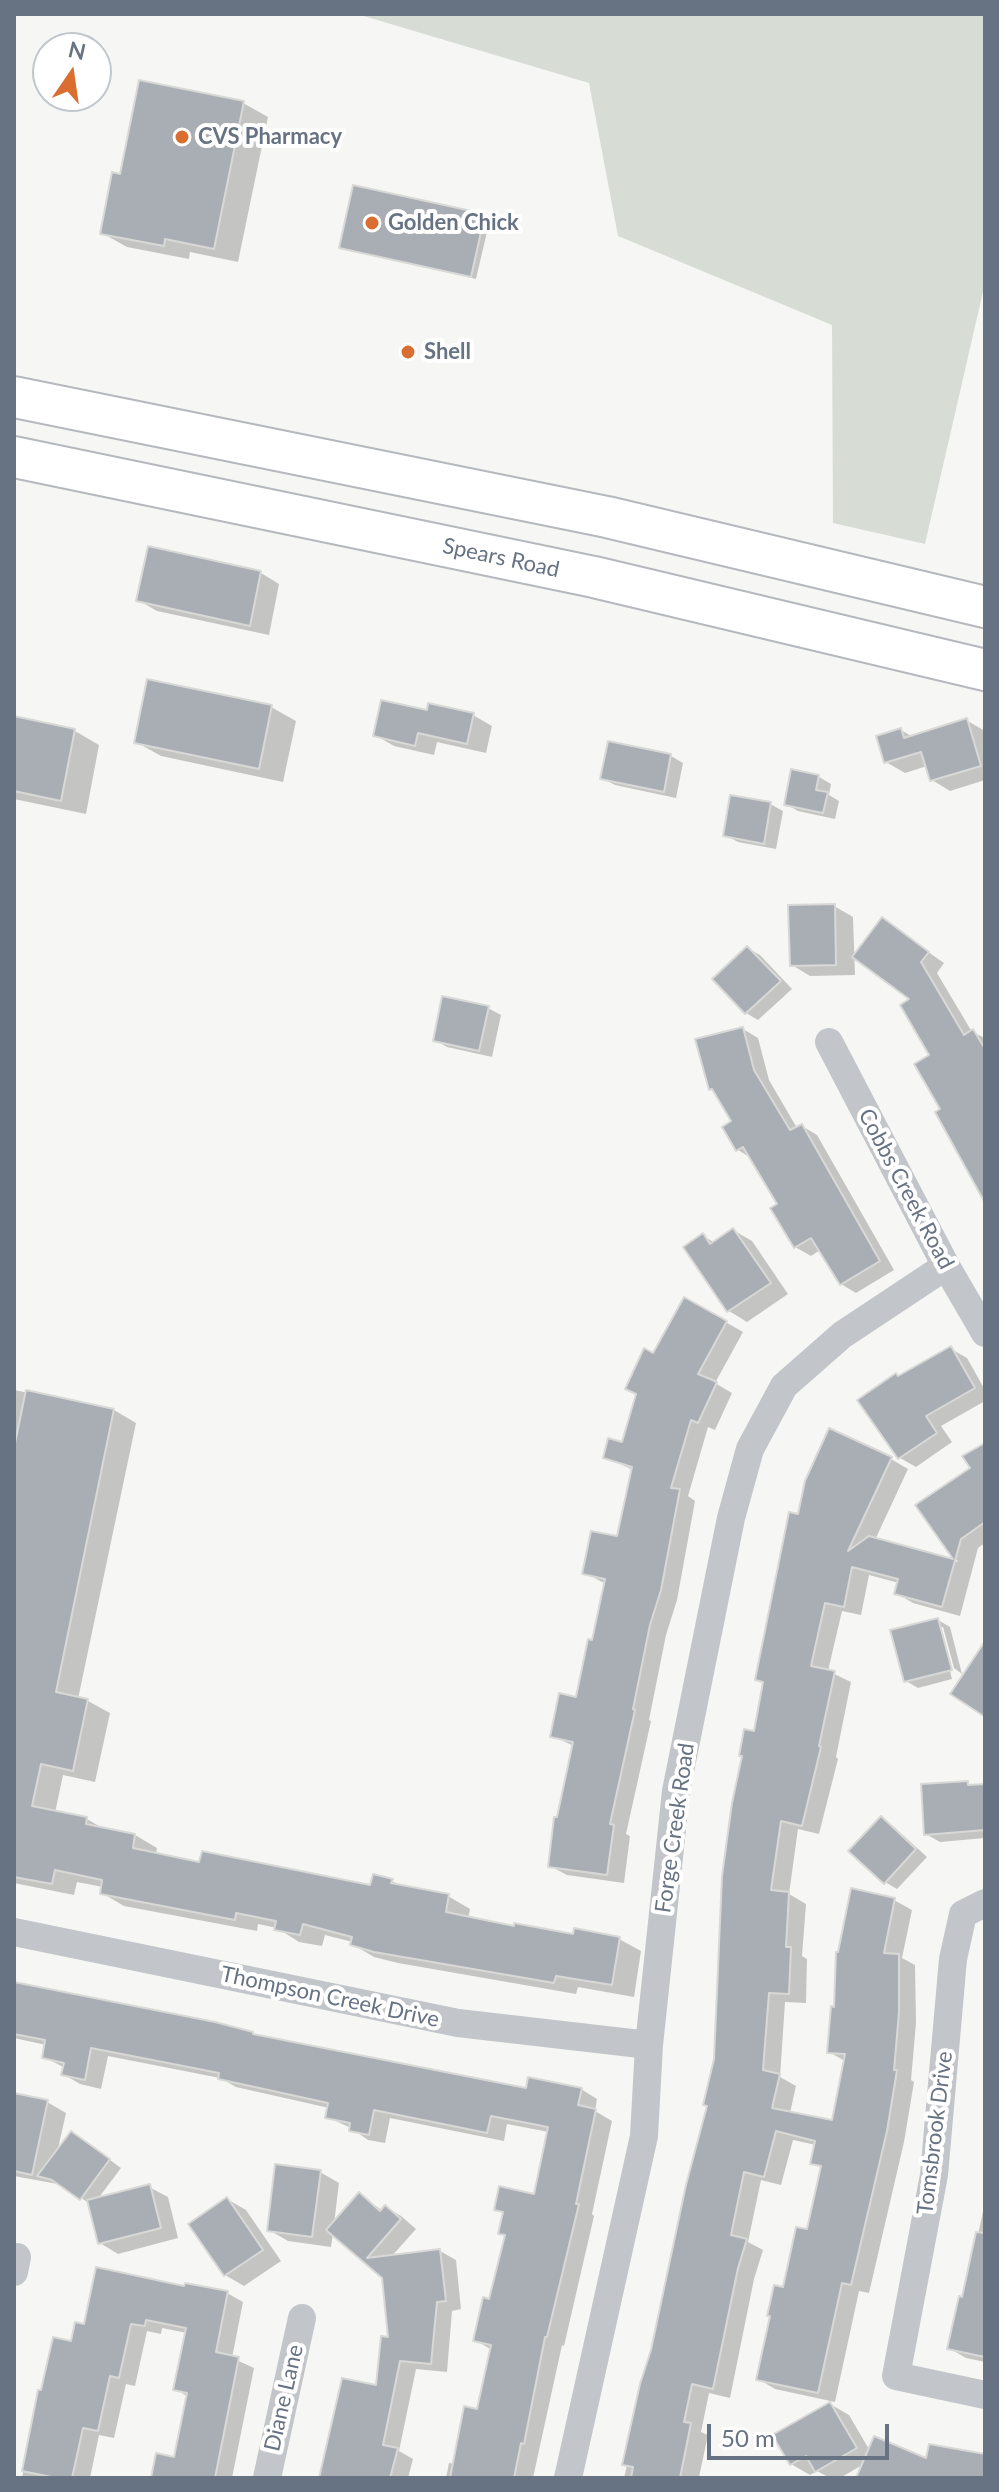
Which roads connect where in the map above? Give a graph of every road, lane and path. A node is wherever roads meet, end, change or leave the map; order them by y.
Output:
1 (14, 397) edge
2 (14, 457) edge
3 (607, 517) junction
4 (594, 577) junction
5 (985, 607) edge
6 (985, 670) edge
7 (829, 1042) dead end
8 (946, 1266) junction
9 (985, 1333) edge
10 (985, 1903) edge
11 (14, 1932) edge
12 (649, 2045) junction
13 (302, 2318) dead end
14 (985, 2395) edge
15 (267, 2478) edge
16 (568, 2478) edge

1 - 3 main road
2 - 4 main road, Spears Road
3 - 4 main road
3 - 5 main road
4 - 6 main road, Spears Road
7 - 8 street, Cobbs Creek Road
8 - 9 street, Cobbs Creek Road
8 - 12 street, Forge Creek Road
10 - 14 street, Tomsbrook Drive
11 - 12 street, Thompson Creek Drive
12 - 16 street, Forge Creek Road
13 - 15 street, Diane Lane

